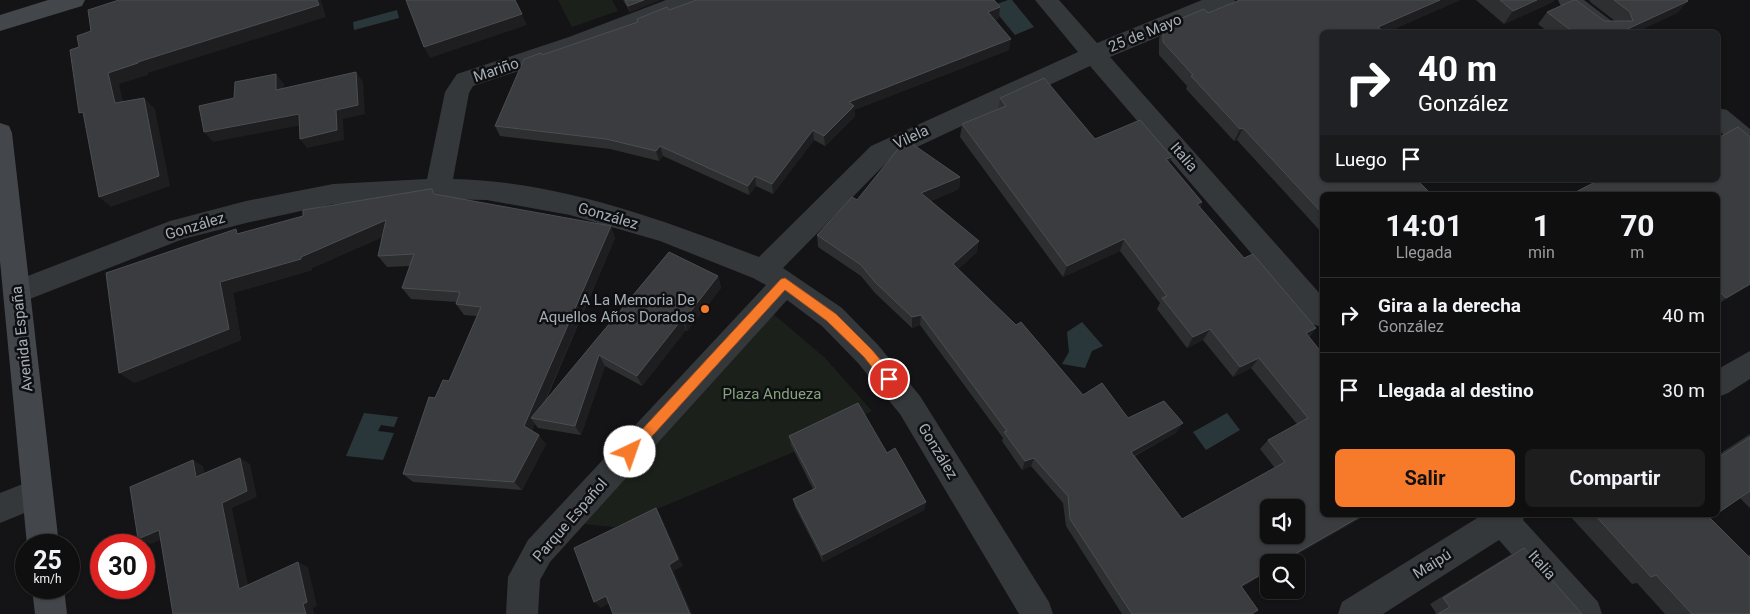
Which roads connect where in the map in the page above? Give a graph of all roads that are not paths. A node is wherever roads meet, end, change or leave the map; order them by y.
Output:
1 (74, 0) edge
2 (689, 0) edge
3 (1046, 0) edge
4 (1224, 0) edge
5 (1569, 0) edge
6 (0, 23) edge
7 (1607, 30) edge
8 (1094, 54) junction
9 (1720, 119) edge
10 (0, 133) edge
11 (1750, 143) edge
12 (438, 189) junction
13 (774, 276) junction
14 (16, 292) junction
15 (1320, 313) edge
16 (1750, 364) edge
17 (1720, 383) edge
18 (38, 493) junction
19 (0, 508) edge
20 (1503, 517) edge
21 (43, 534) edge
22 (49, 599) edge
23 (51, 614) edge
24 (522, 614) edge
25 (1036, 614) edge
26 (1354, 614) edge
27 (1586, 614) edge

1 - 6 main road
2 - 12 street, Mariño
3 - 8 street, Italia
4 - 8 street, 25 de Mayo
5 - 7 street
8 - 13 street, Vilela
8 - 15 street, Italia
9 - 11 street
10 - 14 main road, Avenida España
12 - 13 street, González
12 - 14 street, González
13 - 24 street, Parque Español
13 - 25 street, González
14 - 18 main road, Avenida España
16 - 17 street
18 - 19 street
18 - 21 main road, Avenida España
20 - 26 street, Maipú
20 - 27 street, Italia
22 - 23 main road

